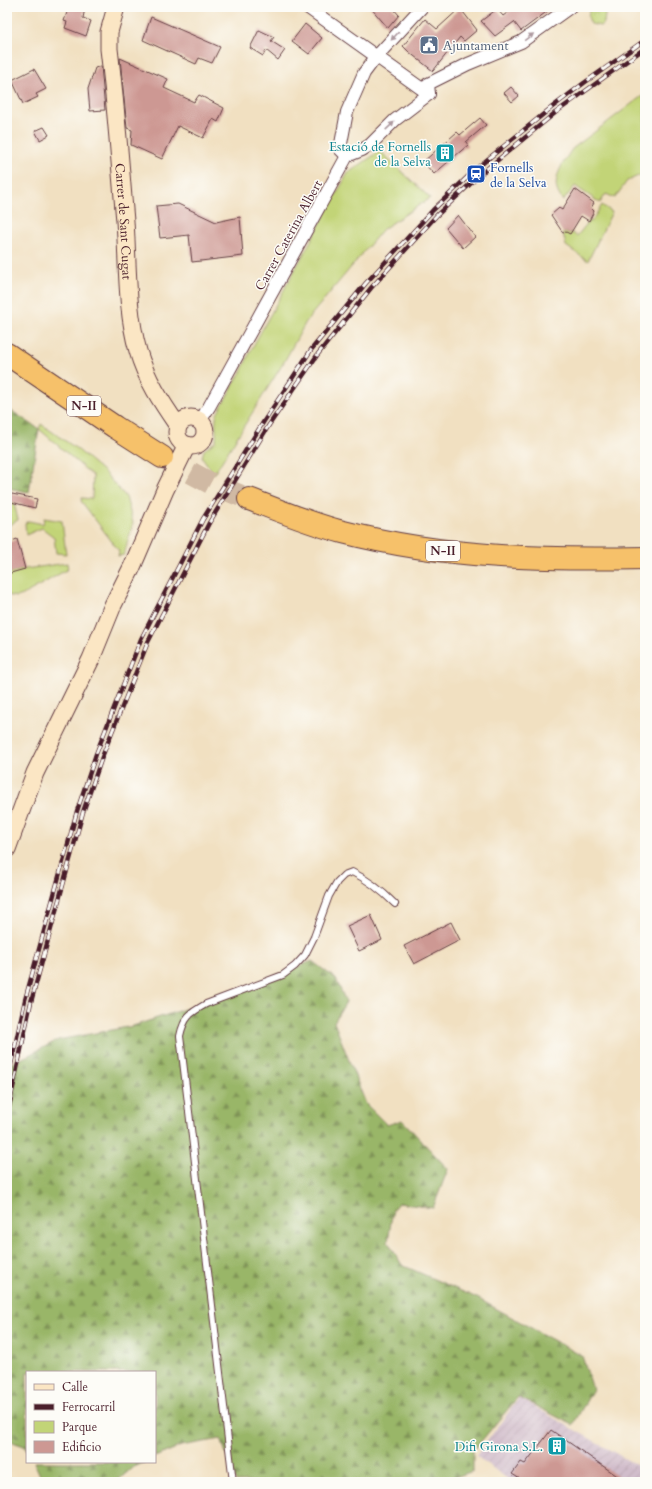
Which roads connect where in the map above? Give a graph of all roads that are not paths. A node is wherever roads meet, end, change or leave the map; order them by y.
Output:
1 (116, 7) edge
2 (308, 7) edge
3 (422, 7) edge
4 (570, 7) edge
5 (376, 57) junction
6 (429, 94) junction
7 (347, 156) junction
8 (7, 354) edge
9 (200, 421) junction
10 (178, 426) junction
11 (187, 445) junction
12 (162, 457) tunnel mouth
13 (249, 499) tunnel mouth
14 (645, 558) edge
15 (7, 850) edge
16 (395, 904) dead end
17 (233, 1482) edge

1 - 10 street, Carrer de Sant Cugat
2 - 5 street
3 -> 5 street
6 -> 4 street
5 - 6 street
5 - 7 street
7 -> 6 street
7 - 9 street, Carrer Caterina Albert
8 - 12 highway, N-II
9 - 10 street
9 - 11 street
10 - 11 street
11 - 15 street
13 - 14 highway, N-II
16 - 17 lane

